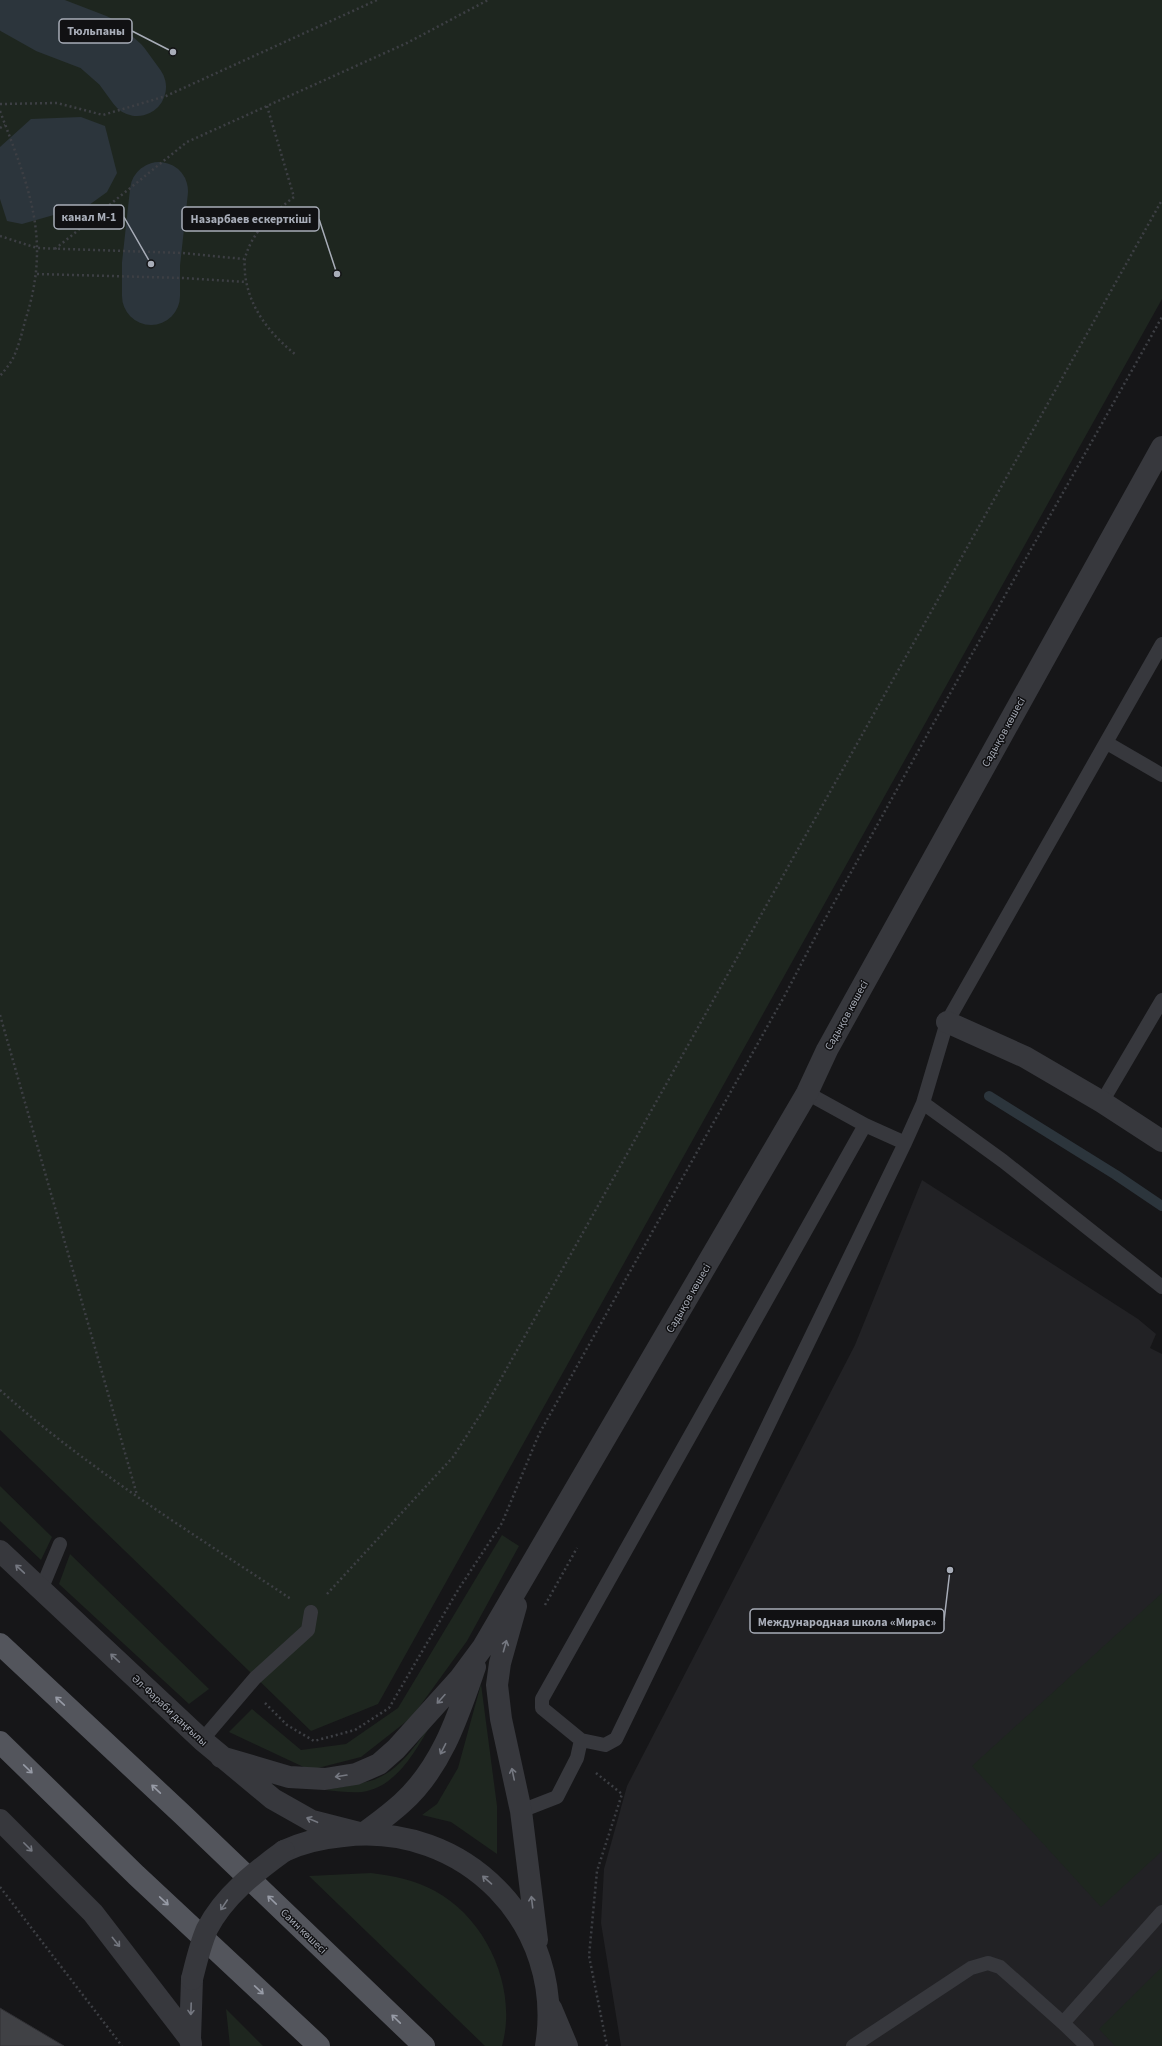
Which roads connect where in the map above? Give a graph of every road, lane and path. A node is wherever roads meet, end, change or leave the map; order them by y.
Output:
1 (377, 0) edge
2 (488, 0) edge
3 (0, 104) edge
4 (267, 106) junction
5 (0, 111) edge
6 (5, 125) junction
7 (0, 128) edge
8 (1162, 200) edge
9 (0, 236) edge
10 (37, 248) junction
11 (55, 249) junction
12 (244, 259) junction
13 (36, 274) junction
14 (246, 282) junction
15 (1162, 317) edge
16 (296, 355) dead end
17 (0, 376) edge
18 (1162, 447) edge
19 (1162, 644) edge
20 (1107, 743) junction
21 (1162, 775) edge
22 (1162, 1000) edge
23 (0, 1015) edge
24 (947, 1022) junction
25 (807, 1093) junction
26 (1102, 1102) junction
27 (923, 1103) junction
28 (865, 1126) junction
29 (1162, 1141) edge
30 (905, 1143) junction
31 (1162, 1287) edge
32 (0, 1390) edge
33 (137, 1496) junction
34 (60, 1544) dead end
35 (0, 1551) edge
36 (523, 1580) junction
37 (41, 1590) junction
38 (311, 1612) junction
39 (0, 1644) edge
40 (482, 1647) junction
41 (248, 1685) junction
42 (202, 1740) junction
43 (581, 1740) junction
44 (0, 1742) edge
45 (221, 1757) junction
46 (622, 1794) dead end
47 (520, 1811) junction
48 (0, 1820) edge
49 (363, 1834) junction
50 (0, 1887) edge
51 (1162, 1912) edge
52 (539, 1955) junction
53 (548, 1999) junction
54 (1063, 2023) junction
55 (190, 2044) edge
56 (122, 2046) edge
57 (319, 2046) edge
58 (424, 2046) edge
59 (546, 2046) edge
60 (567, 2046) edge
61 (607, 2046) edge
62 (853, 2046) edge
63 (1088, 2046) edge

1 - 3 path
2 - 4 path
4 - 11 path
4 - 12 path
5 - 6 path
6 - 7 path
6 - 10 path
8 - 38 path
9 - 10 path
10 - 11 path
10 - 13 path
11 - 12 path
12 - 14 path
13 - 14 path
13 - 17 path
14 - 16 path
15 - 41 path
18 - 25 street, Садықов көшесі
19 - 20 lane
20 - 21 lane
20 - 24 lane
22 - 26 lane
23 - 33 path
24 - 26 street
24 - 27 lane
25 - 28 lane
25 - 36 street, Садықов көшесі
26 - 29 street
27 - 30 lane
27 - 31 lane
28 - 30 lane
28 - 43 lane
30 - 43 lane
32 - 33 path
33 - 38 path
34 - 37 lane
37 -> 35 street, Әл-Фараби даңғылы
36 - 40 street
47 -> 36 street
42 -> 37 street, Әл-Фараби даңғылы
38 - 41 lane
58 -> 39 main road, Саин көшесі
40 -> 45 street
40 -> 49 street
41 - 42 lane
42 - 45 street, Әл-Фараби даңғылы
43 - 47 lane
44 -> 57 main road
49 -> 45 street, Әл-Фараби даңғылы
46 - 61 path
52 -> 47 street
48 -> 55 street
52 -> 49 street
49 -> 55 street, bridge
50 - 56 path
51 - 54 lane
52 - 53 street
53 - 59 street
53 - 60 street
54 - 62 lane
54 - 63 lane

